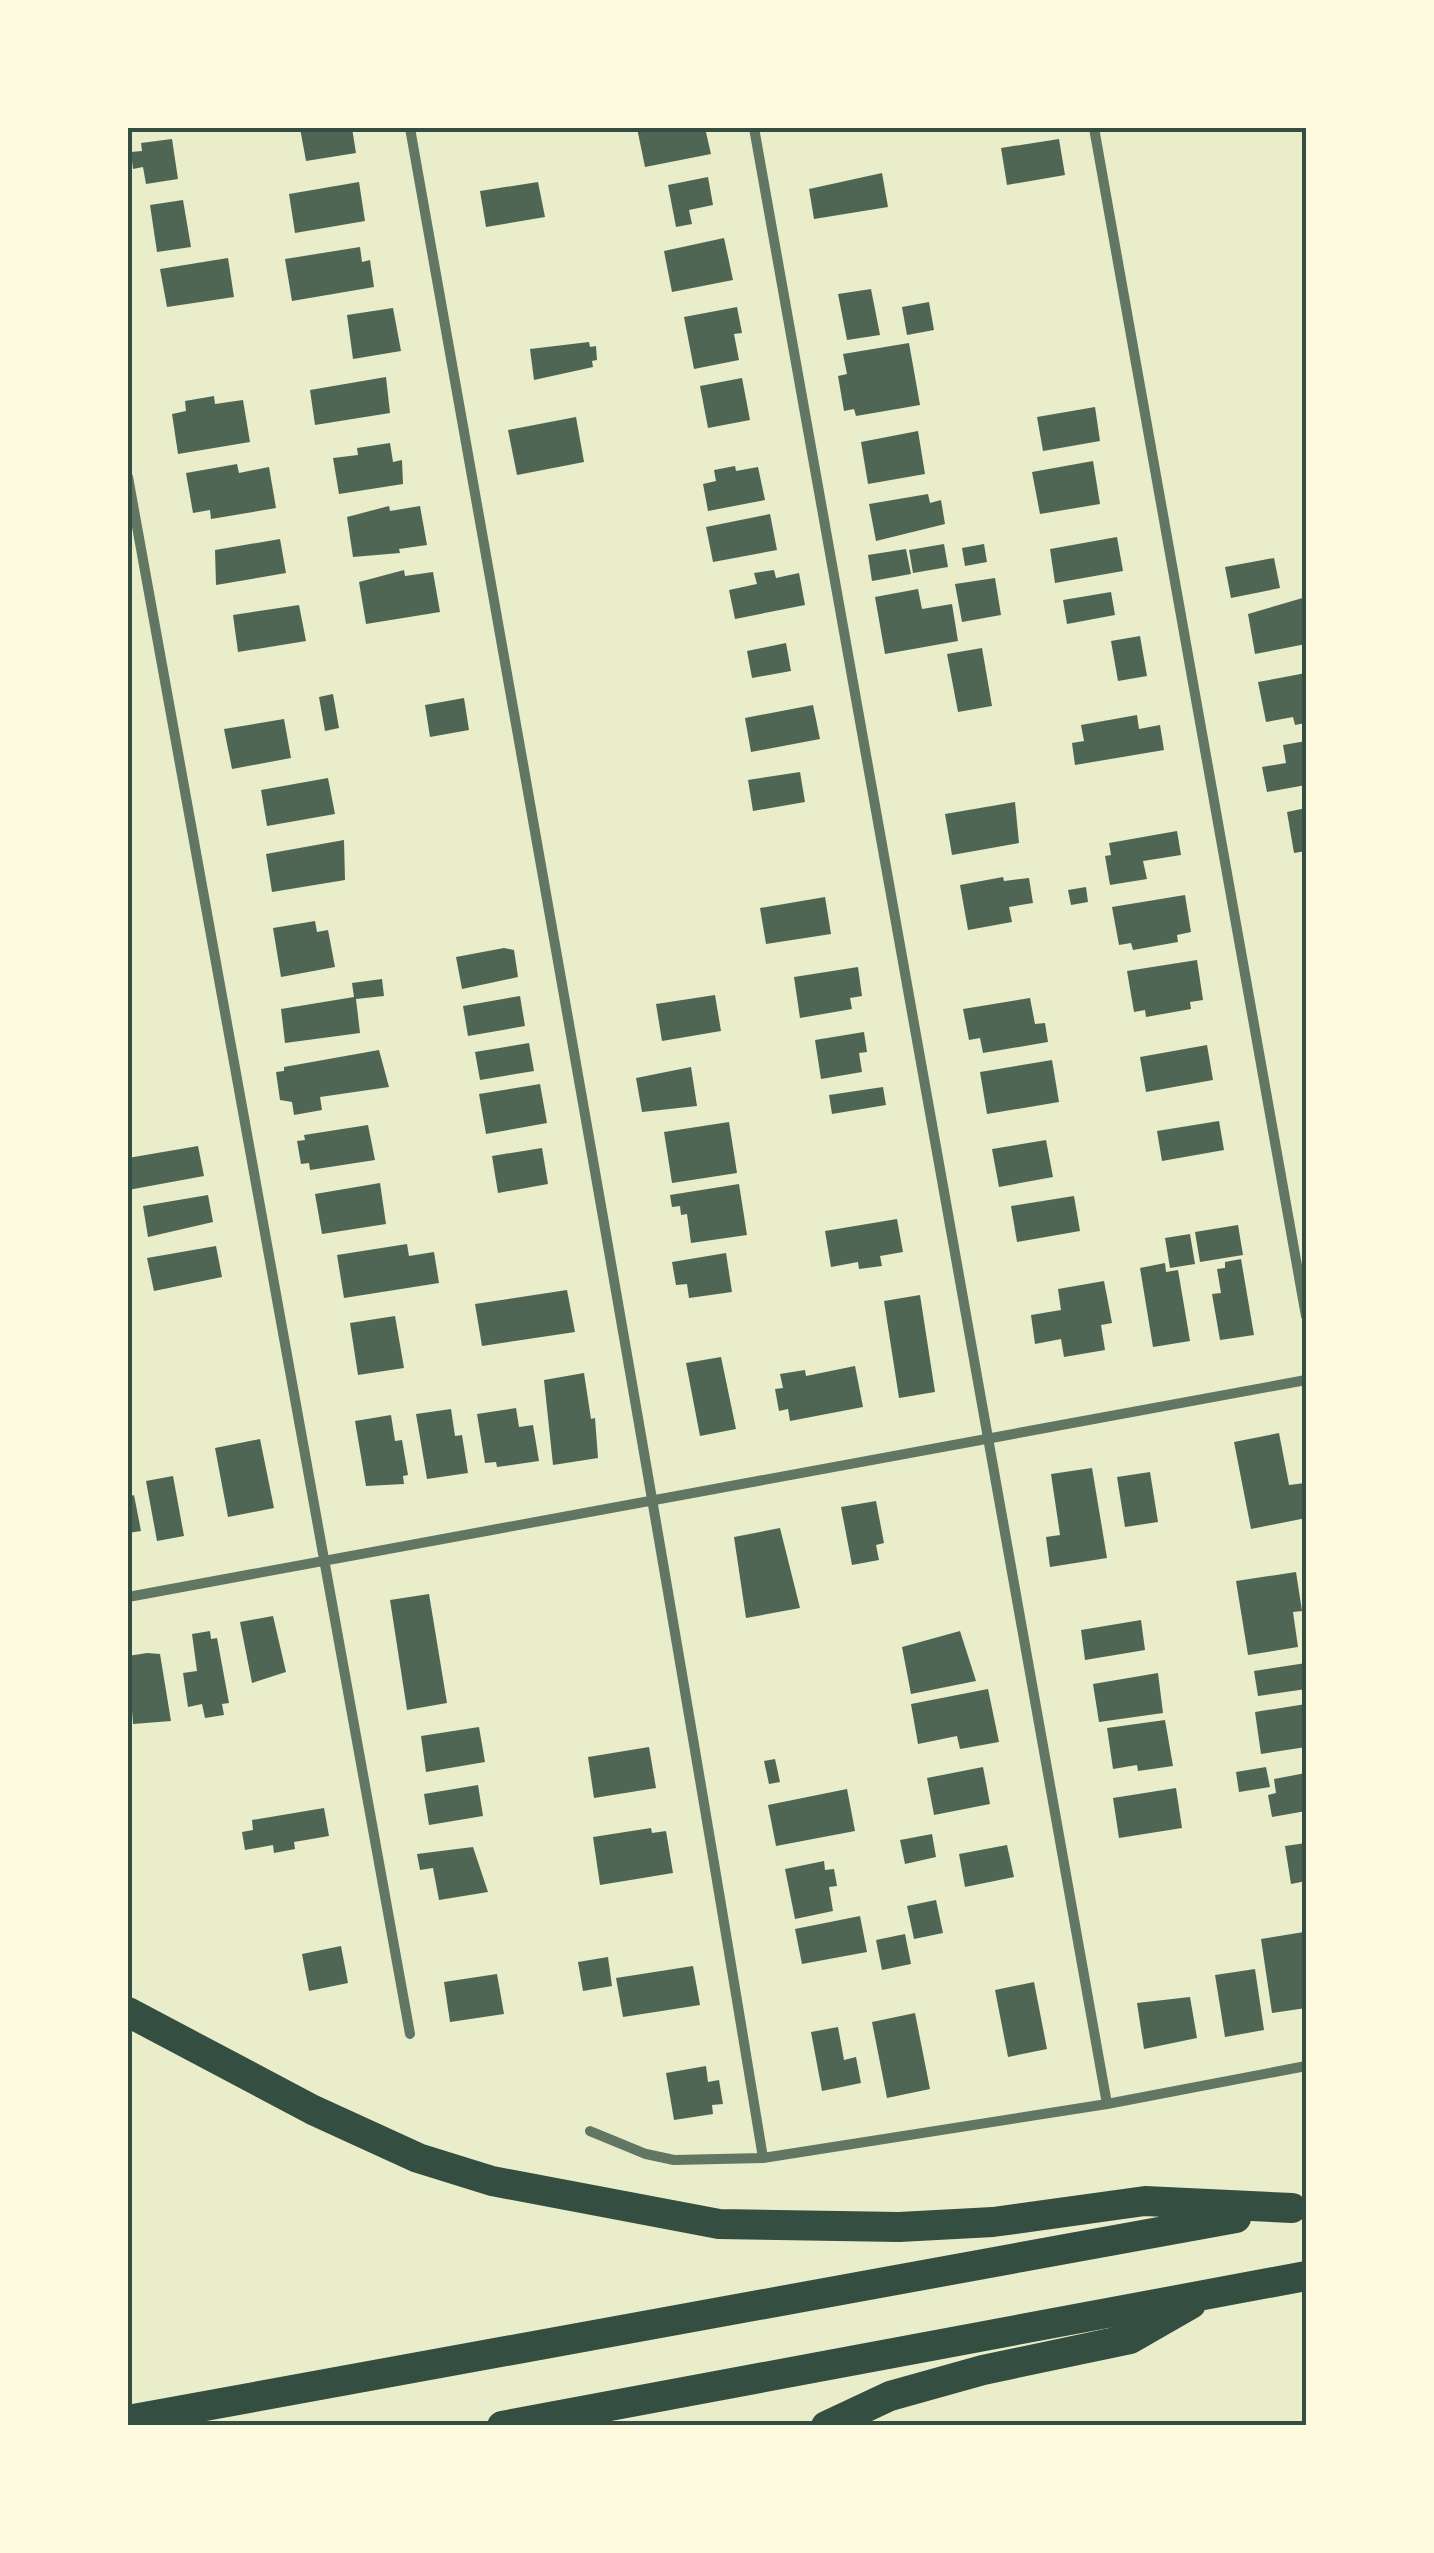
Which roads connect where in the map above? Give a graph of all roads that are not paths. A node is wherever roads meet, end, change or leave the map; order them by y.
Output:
1 (410, 128) edge
2 (754, 128) edge
3 (1094, 128) edge
4 (128, 477) edge
5 (1306, 1316) edge
6 (1306, 1380) edge
7 (990, 1438) junction
8 (655, 1499) junction
9 (324, 1560) junction
10 (128, 1597) edge
11 (128, 2012) edge
12 (410, 2034) dead end
13 (1306, 2066) edge
14 (1106, 2104) junction
15 (590, 2131) dead end
16 (764, 2158) junction
17 (1300, 2206) edge
18 (1306, 2276) edge
19 (1210, 2293) junction
20 (128, 2420) edge
21 (502, 2426) edge
22 (826, 2426) edge

1 - 8 street
2 - 7 street
3 - 5 street
4 - 9 street
6 - 7 street
7 - 8 street
7 - 14 street
8 - 9 street
8 - 16 street
9 - 10 street
9 - 12 street
11 - 17 highway
13 - 14 street
14 - 16 street
15 - 16 street
17 - 20 highway
18 - 19 highway
19 - 21 highway
19 - 22 highway

